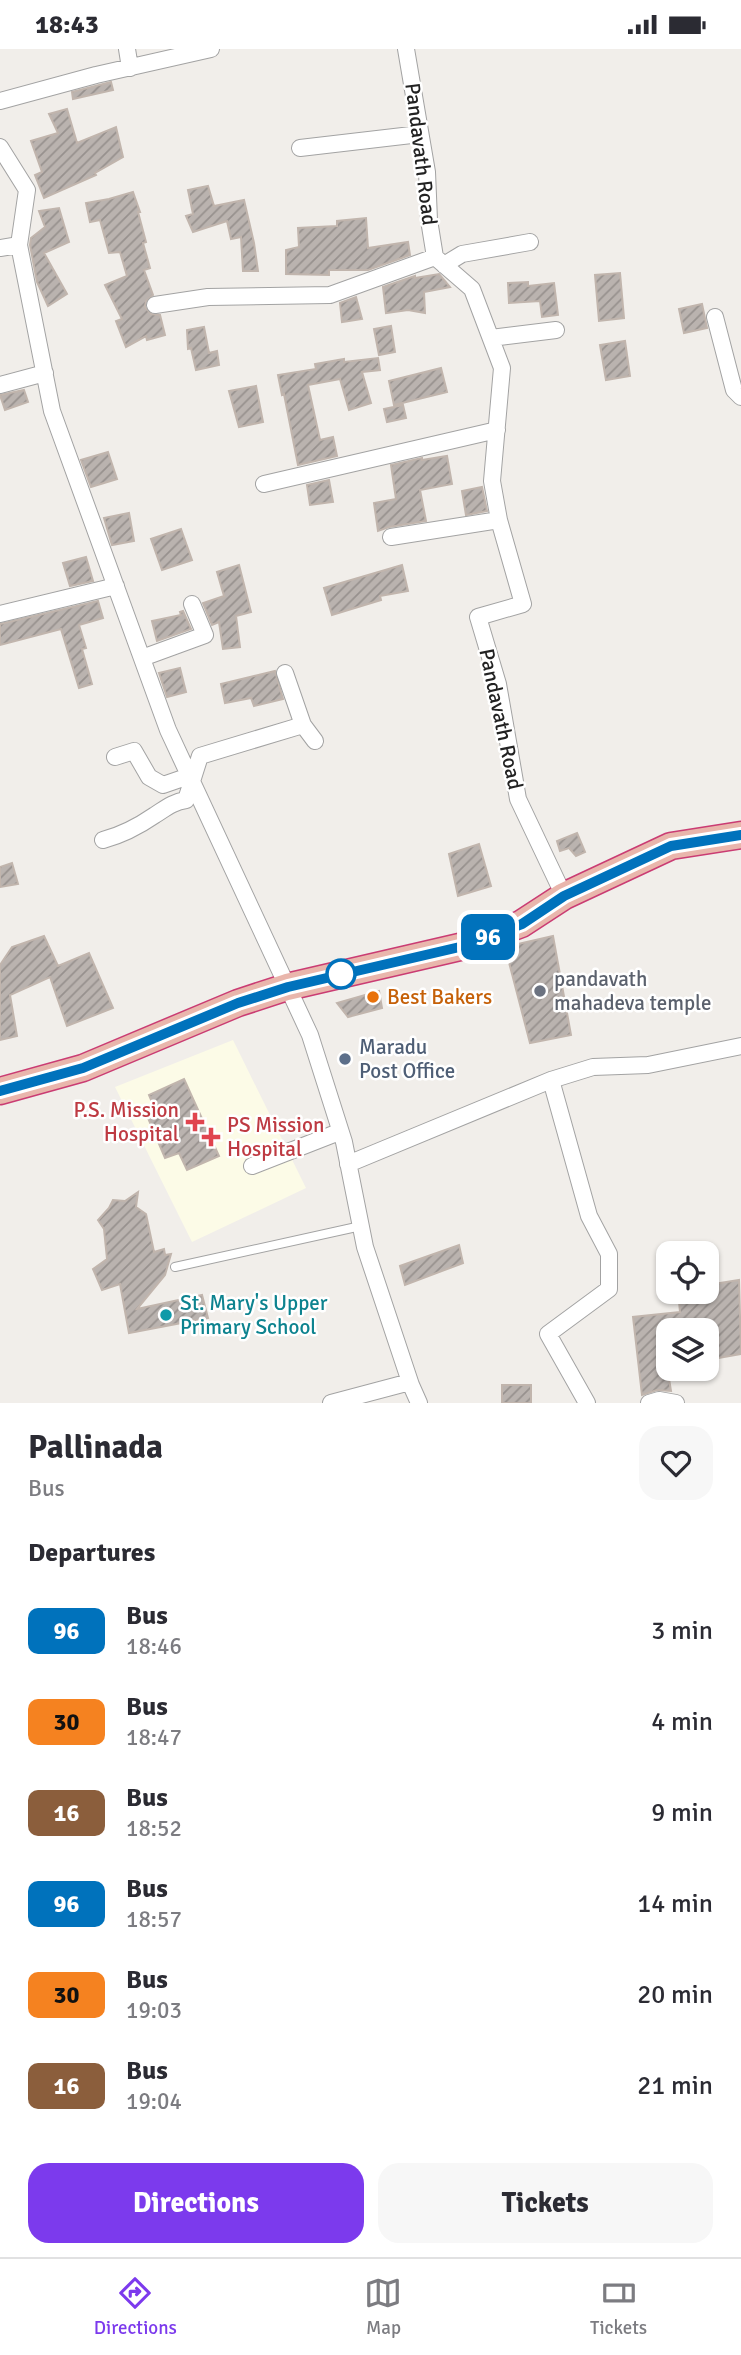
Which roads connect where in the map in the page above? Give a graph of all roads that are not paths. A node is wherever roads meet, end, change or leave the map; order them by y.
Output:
1 (127, 49) edge
2 (211, 49) edge
3 (406, 49) edge
4 (130, 68) junction
5 (0, 101) edge
6 (420, 134) junction
7 (0, 147) edge
8 (300, 148) dead end
9 (530, 243) dead end
10 (19, 245) junction
11 (0, 248) edge
12 (440, 261) junction
13 (155, 305) dead end
14 (715, 317) dead end
15 (556, 330) dead end
16 (491, 338) junction
17 (45, 373) junction
18 (0, 385) edge
19 (741, 397) edge
20 (497, 430) junction
21 (264, 484) dead end
22 (499, 520) junction
23 (391, 537) dead end
24 (116, 586) junction
25 (192, 604) dead end
26 (0, 614) edge
27 (142, 657) junction
28 (285, 673) dead end
29 (303, 725) junction
30 (315, 741) dead end
31 (115, 757) dead end
32 (190, 779) junction
33 (741, 835) edge
34 (103, 840) dead end
35 (564, 896) junction
36 (288, 987) junction
37 (741, 1046) edge
38 (551, 1080) junction
39 (0, 1091) edge
40 (340, 1132) junction
41 (348, 1164) junction
42 (252, 1166) dead end
43 (361, 1226) junction
44 (175, 1267) dead end
45 (410, 1382) junction
46 (331, 1403) edge
47 (419, 1403) edge
48 (587, 1403) edge
49 (649, 1403) edge
50 (676, 1403) edge

1 - 4 street
2 - 4 street
3 - 6 street, Pandavath Road
4 - 5 street
6 - 8 street
6 - 12 street, Pandavath Road
7 - 10 street
9 - 12 street
10 - 11 street
10 - 17 street
12 - 13 street
12 - 16 street, Pandavath Road
14 - 19 street
15 - 16 street
16 - 20 street, Pandavath Road
17 - 18 street
17 - 24 street
20 - 21 street
20 - 22 street, Pandavath Road
22 - 23 street
22 - 35 street, Pandavath Road
24 - 26 street
24 - 27 street
25 - 27 street
27 - 32 street
28 - 29 street
29 - 30 street
29 - 32 street
31 - 32 street
32 - 34 street
32 - 36 street
33 - 35 highway
35 - 36 highway
36 - 39 highway
36 - 40 street
37 - 38 street
38 - 41 street
38 - 48 street
40 - 41 street
40 - 42 street
41 - 43 street
43 - 44 lane
43 - 45 street
45 - 46 street
45 - 47 street
49 - 50 street

